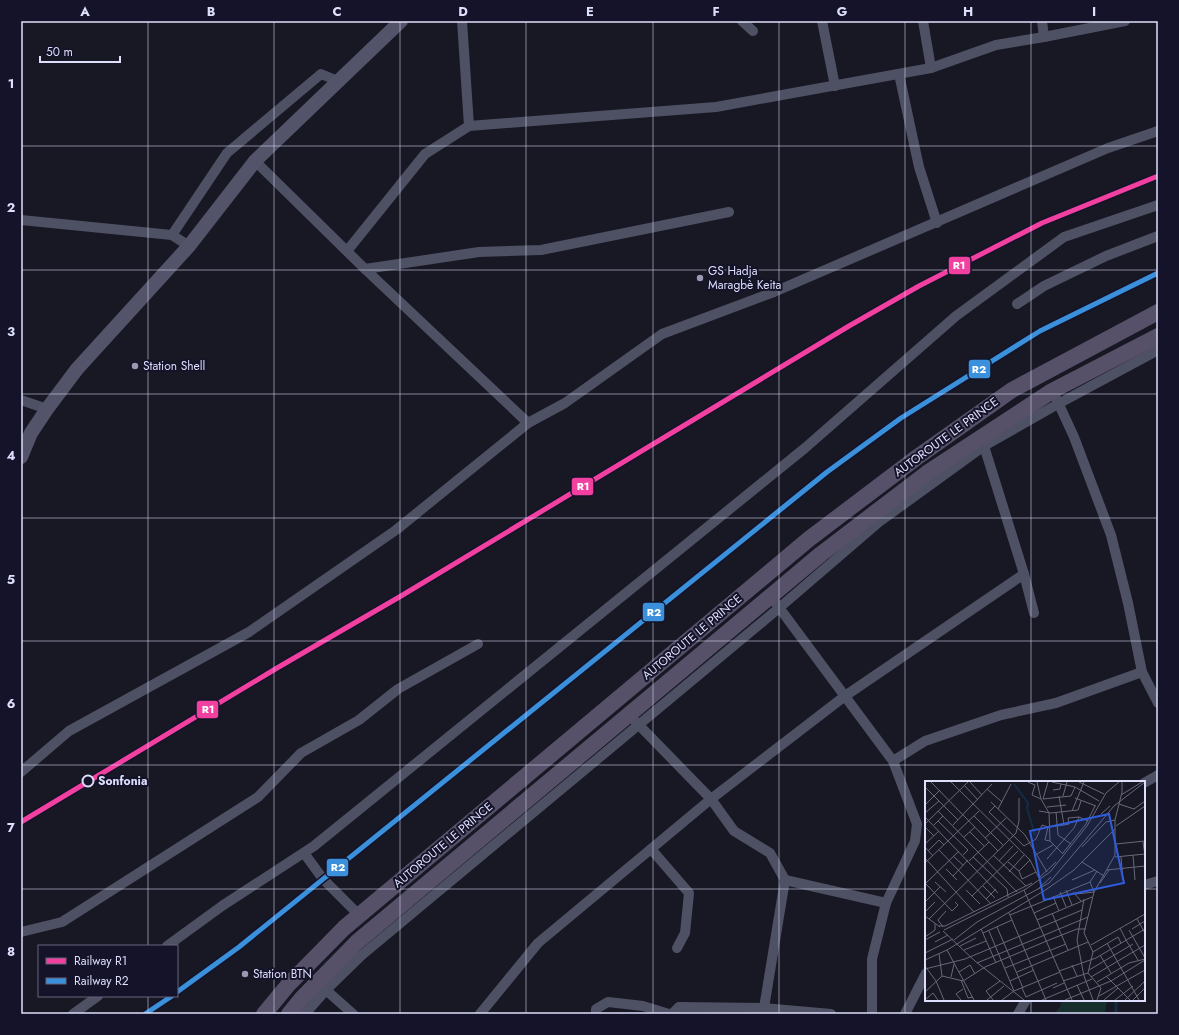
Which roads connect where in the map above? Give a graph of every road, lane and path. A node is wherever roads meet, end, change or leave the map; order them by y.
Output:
1 (401, 21) edge
2 (462, 21) edge
3 (742, 21) edge
4 (822, 21) edge
5 (923, 21) edge
6 (1042, 21) edge
7 (1125, 21) edge
8 (753, 31) dead end
9 (1044, 37) junction
10 (931, 68) junction
11 (899, 74) junction
12 (338, 81) junction
13 (835, 86) junction
14 (469, 126) junction
15 (1158, 131) edge
16 (255, 161) junction
17 (1158, 204) edge
18 (729, 212) dead end
19 (21, 220) edge
20 (937, 223) junction
21 (172, 235) junction
22 (1158, 236) edge
23 (189, 246) junction
24 (347, 251) junction
25 (365, 269) junction
26 (1017, 304) dead end
27 (1158, 312) edge
28 (1158, 336) edge
29 (1158, 350) edge
30 (1055, 397) junction
31 (21, 400) edge
32 (47, 409) junction
33 (528, 423) junction
34 (984, 446) junction
35 (21, 457) edge
36 (1024, 574) junction
37 (775, 602) junction
38 (1034, 613) dead end
39 (478, 644) dead end
40 (1142, 672) junction
41 (845, 696) junction
42 (1158, 703) edge
43 (634, 719) junction
44 (892, 761) junction
45 (21, 772) edge
46 (1158, 775) edge
47 (1145, 782) edge
48 (711, 799) junction
49 (922, 825) edge
50 (651, 849) junction
51 (304, 853) junction
52 (785, 880) junction
53 (1158, 881) edge
54 (1145, 885) edge
55 (886, 904) junction
56 (359, 916) junction
57 (21, 932) edge
58 (168, 945) edge
59 (677, 948) dead end
60 (925, 975) edge
61 (326, 990) junction
62 (97, 997) edge
63 (1025, 1001) edge
64 (763, 1011) edge
65 (73, 1014) edge
66 (264, 1014) edge
67 (289, 1014) edge
68 (305, 1014) edge
69 (353, 1014) edge
70 (480, 1014) edge
71 (596, 1014) edge
72 (671, 1014) edge
73 (831, 1014) edge
74 (872, 1014) edge
75 (905, 1014) edge
76 (1018, 1014) edge

1 - 12 main road
2 - 14 street
3 - 8 street
4 - 13 street
5 - 10 street
6 - 9 street
7 - 9 street
9 - 10 street
10 - 11 street
11 - 13 street
11 - 20 street
12 - 16 main road
12 - 21 street
13 - 14 street
14 - 24 street
15 - 20 street
16 - 23 main road
16 - 24 street
17 - 51 street
18 - 25 street
19 - 21 street
20 - 33 street
21 - 23 street
22 - 26 street
23 - 32 main road
24 - 25 street
25 - 33 street
27 - 56 main road, AUTOROUTE LE PRINCE
28 - 30 main road, AUTOROUTE LE PRINCE
29 - 30 street
30 - 34 street
30 - 37 main road, AUTOROUTE LE PRINCE
30 - 40 street
31 - 32 street
32 - 35 main road
33 - 45 street
34 - 36 street
34 - 37 street
36 - 38 street
36 - 41 street
37 - 41 street
37 - 43 main road, AUTOROUTE LE PRINCE
39 - 57 street
40 - 42 street
40 - 44 street
41 - 44 street
41 - 48 street
43 - 48 street
43 - 61 street
43 - 67 main road, AUTOROUTE LE PRINCE
44 - 49 street
46 - 47 street
48 - 50 street
48 - 52 street
49 - 55 street
50 - 59 street
50 - 70 street
51 - 56 street
51 - 58 street
52 - 55 street
52 - 64 street
53 - 54 street
55 - 74 street
56 - 66 main road, AUTOROUTE LE PRINCE
60 - 75 street
61 - 68 street
61 - 69 street
62 - 65 street
63 - 76 street
64 - 72 street
64 - 73 street
71 - 72 street

